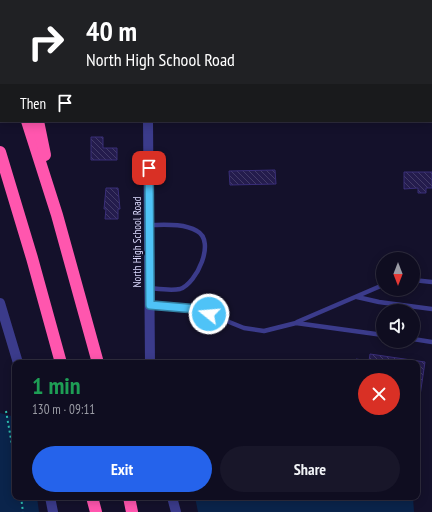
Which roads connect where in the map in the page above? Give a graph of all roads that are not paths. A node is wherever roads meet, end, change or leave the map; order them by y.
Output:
1 (27, 122) edge
2 (38, 122) edge
3 (148, 122) edge
4 (0, 152) edge
5 (0, 172) edge
6 (13, 192) junction
7 (57, 215) junction
8 (149, 225) junction
9 (420, 281) edge
10 (432, 282) edge
11 (149, 288) junction
12 (376, 288) edge
13 (356, 297) junction
14 (0, 303) edge
15 (150, 305) junction
16 (432, 309) edge
17 (296, 323) junction
18 (376, 334) edge
19 (420, 340) edge
20 (432, 342) edge
21 (17, 360) edge
22 (60, 360) edge
23 (97, 360) edge
24 (150, 360) edge
25 (51, 500) edge
26 (93, 500) edge
27 (130, 500) edge
28 (173, 500) edge
29 (53, 512) edge
30 (96, 512) edge
31 (132, 512) edge
32 (176, 512) edge

1 - 7 highway
2 - 7 highway
3 - 8 street, North High School Road
4 - 6 highway
5 - 6 highway
6 - 22 highway
7 - 23 highway
8 - 11 street, North High School Road
8 - 11 lane
9 - 10 lane
11 - 15 street, North High School Road
12 - 13 lane
13 - 16 lane
13 - 17 lane
14 - 21 street
15 - 17 lane
15 - 24 street, North High School Road
17 - 18 lane
19 - 20 lane
25 - 29 street
26 - 30 highway
27 - 31 highway
28 - 32 street

